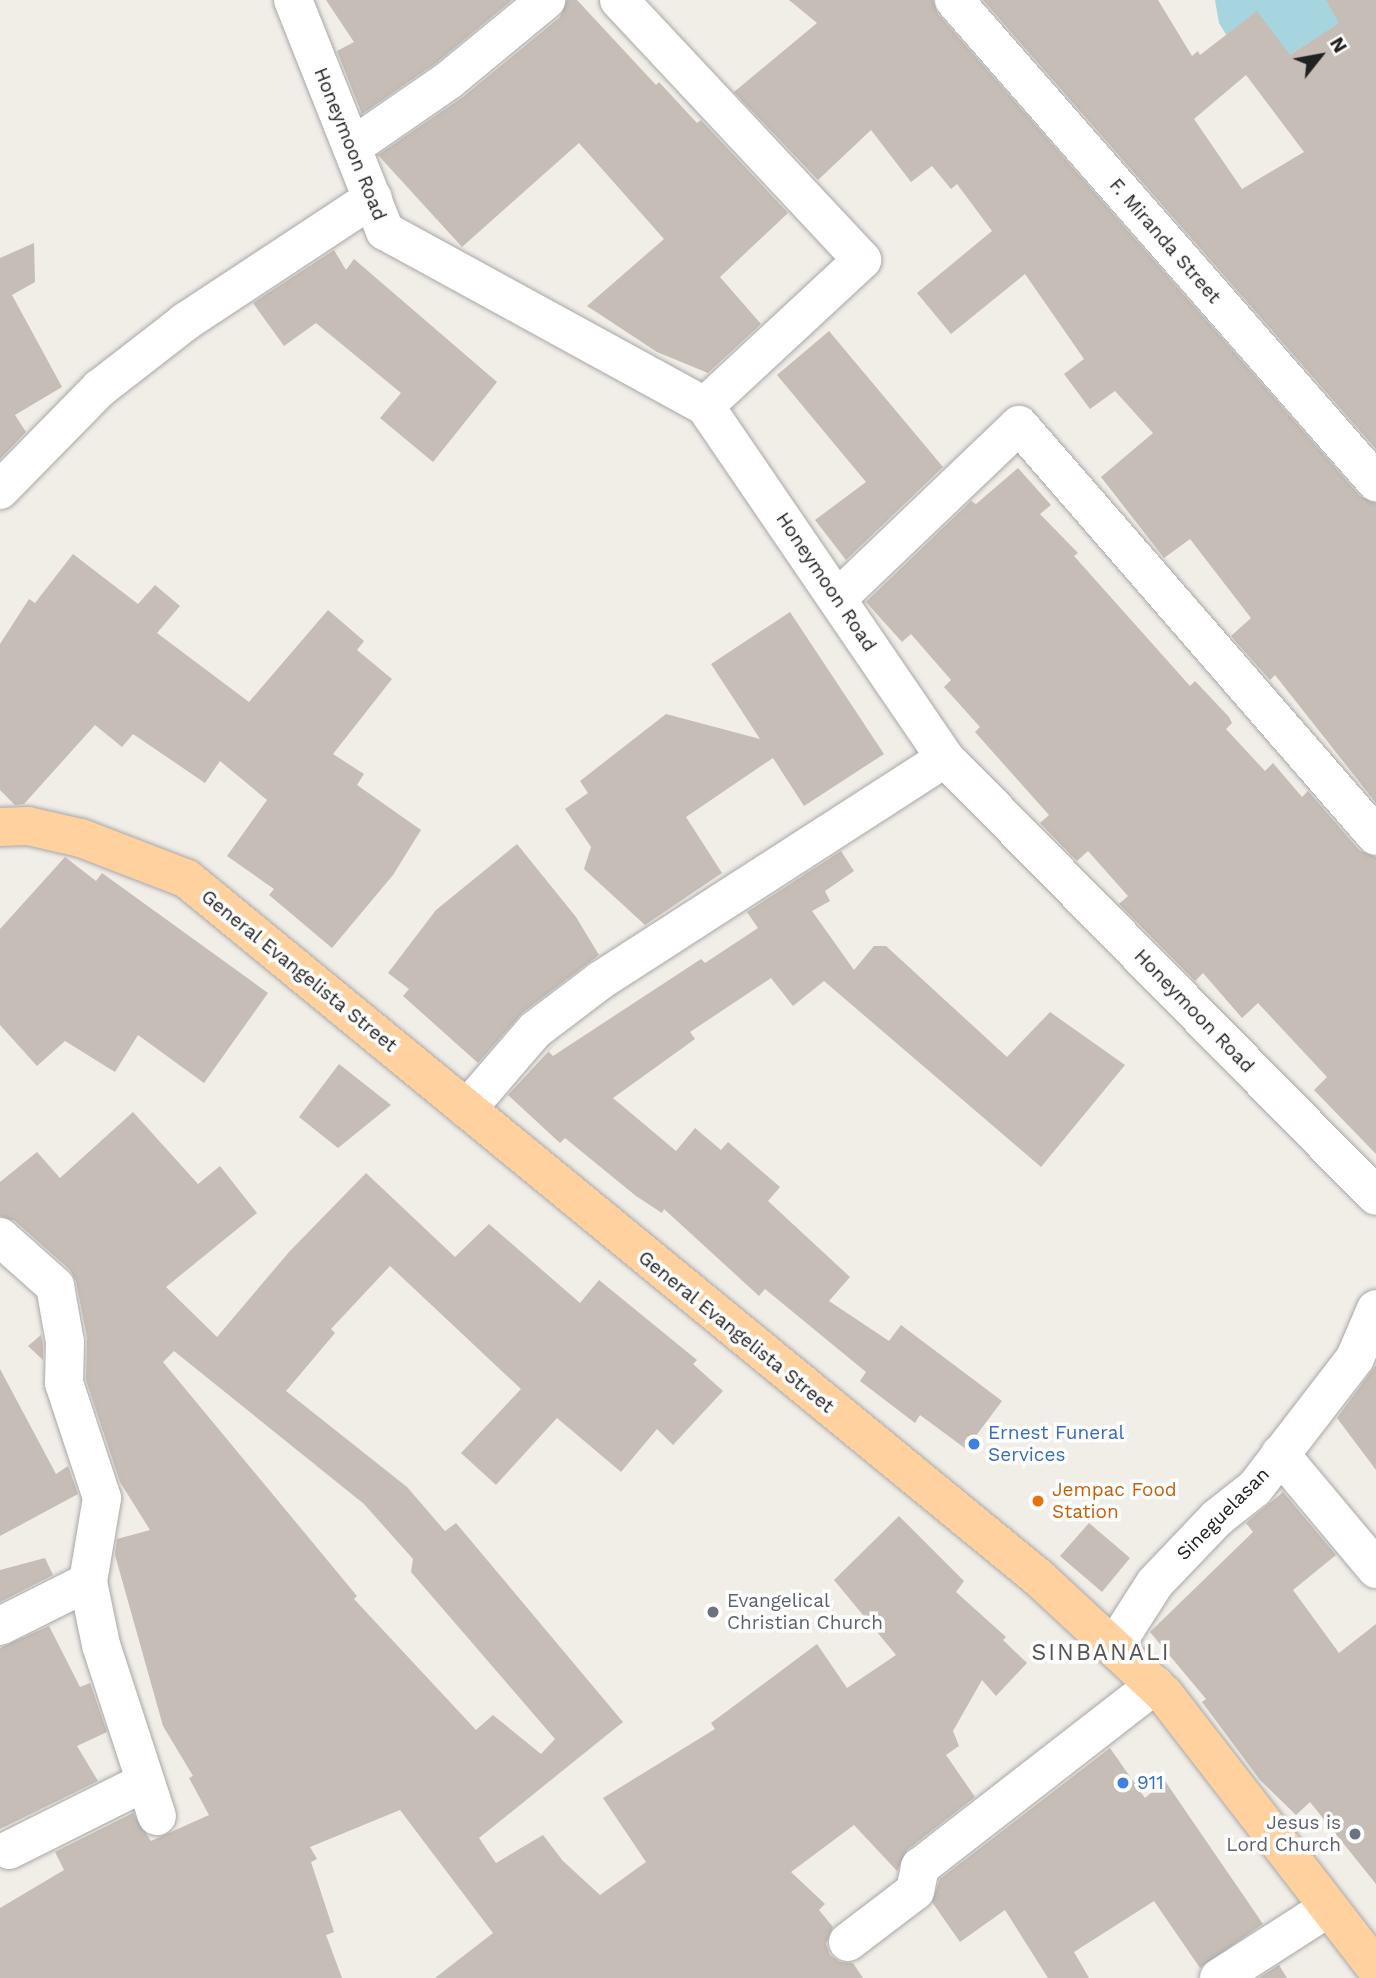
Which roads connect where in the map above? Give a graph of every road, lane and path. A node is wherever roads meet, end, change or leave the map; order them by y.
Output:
1 (292, 0) edge
2 (546, 0) edge
3 (619, 0) edge
4 (954, 0) edge
5 (352, 147) junction
6 (373, 198) junction
7 (705, 407) junction
8 (1376, 482) edge
9 (0, 490) edge
10 (838, 598) junction
11 (945, 758) junction
12 (9, 820) edge
13 (1376, 836) edge
14 (467, 1109) junction
15 (1376, 1196) edge
16 (5, 1253) edge
17 (1376, 1309) edge
18 (1280, 1454) junction
19 (1376, 1569) edge
20 (88, 1582) junction
21 (0, 1626) edge
22 (1114, 1647) junction
23 (1155, 1685) junction
24 (9, 1850) dead end
25 (1328, 1908) junction
26 (848, 1942) dead end
27 (1376, 1968) edge
28 (1219, 1978) edge

1 - 5 street, Honeymoon Road
2 - 5 street
3 - 7 street
4 - 8 street, F. Miranda Street
5 - 6 street, Honeymoon Road
6 - 7 street, Honeymoon Road
6 - 9 street
7 - 10 street, Honeymoon Road
10 - 11 street, Honeymoon Road
10 - 13 street
11 - 14 street
11 - 15 street, Honeymoon Road
12 - 14 main road, General Evangelista Street
14 - 22 main road, General Evangelista Street
16 - 20 street
17 - 18 street, Sineguelasan
18 - 19 street
18 - 22 street, Sineguelasan
20 - 21 street
20 - 24 street
22 - 23 main road, General Evangelista Street
23 - 25 main road, General Evangelista Street
23 - 26 street
25 - 27 main road, General Evangelista Street
25 - 28 street

